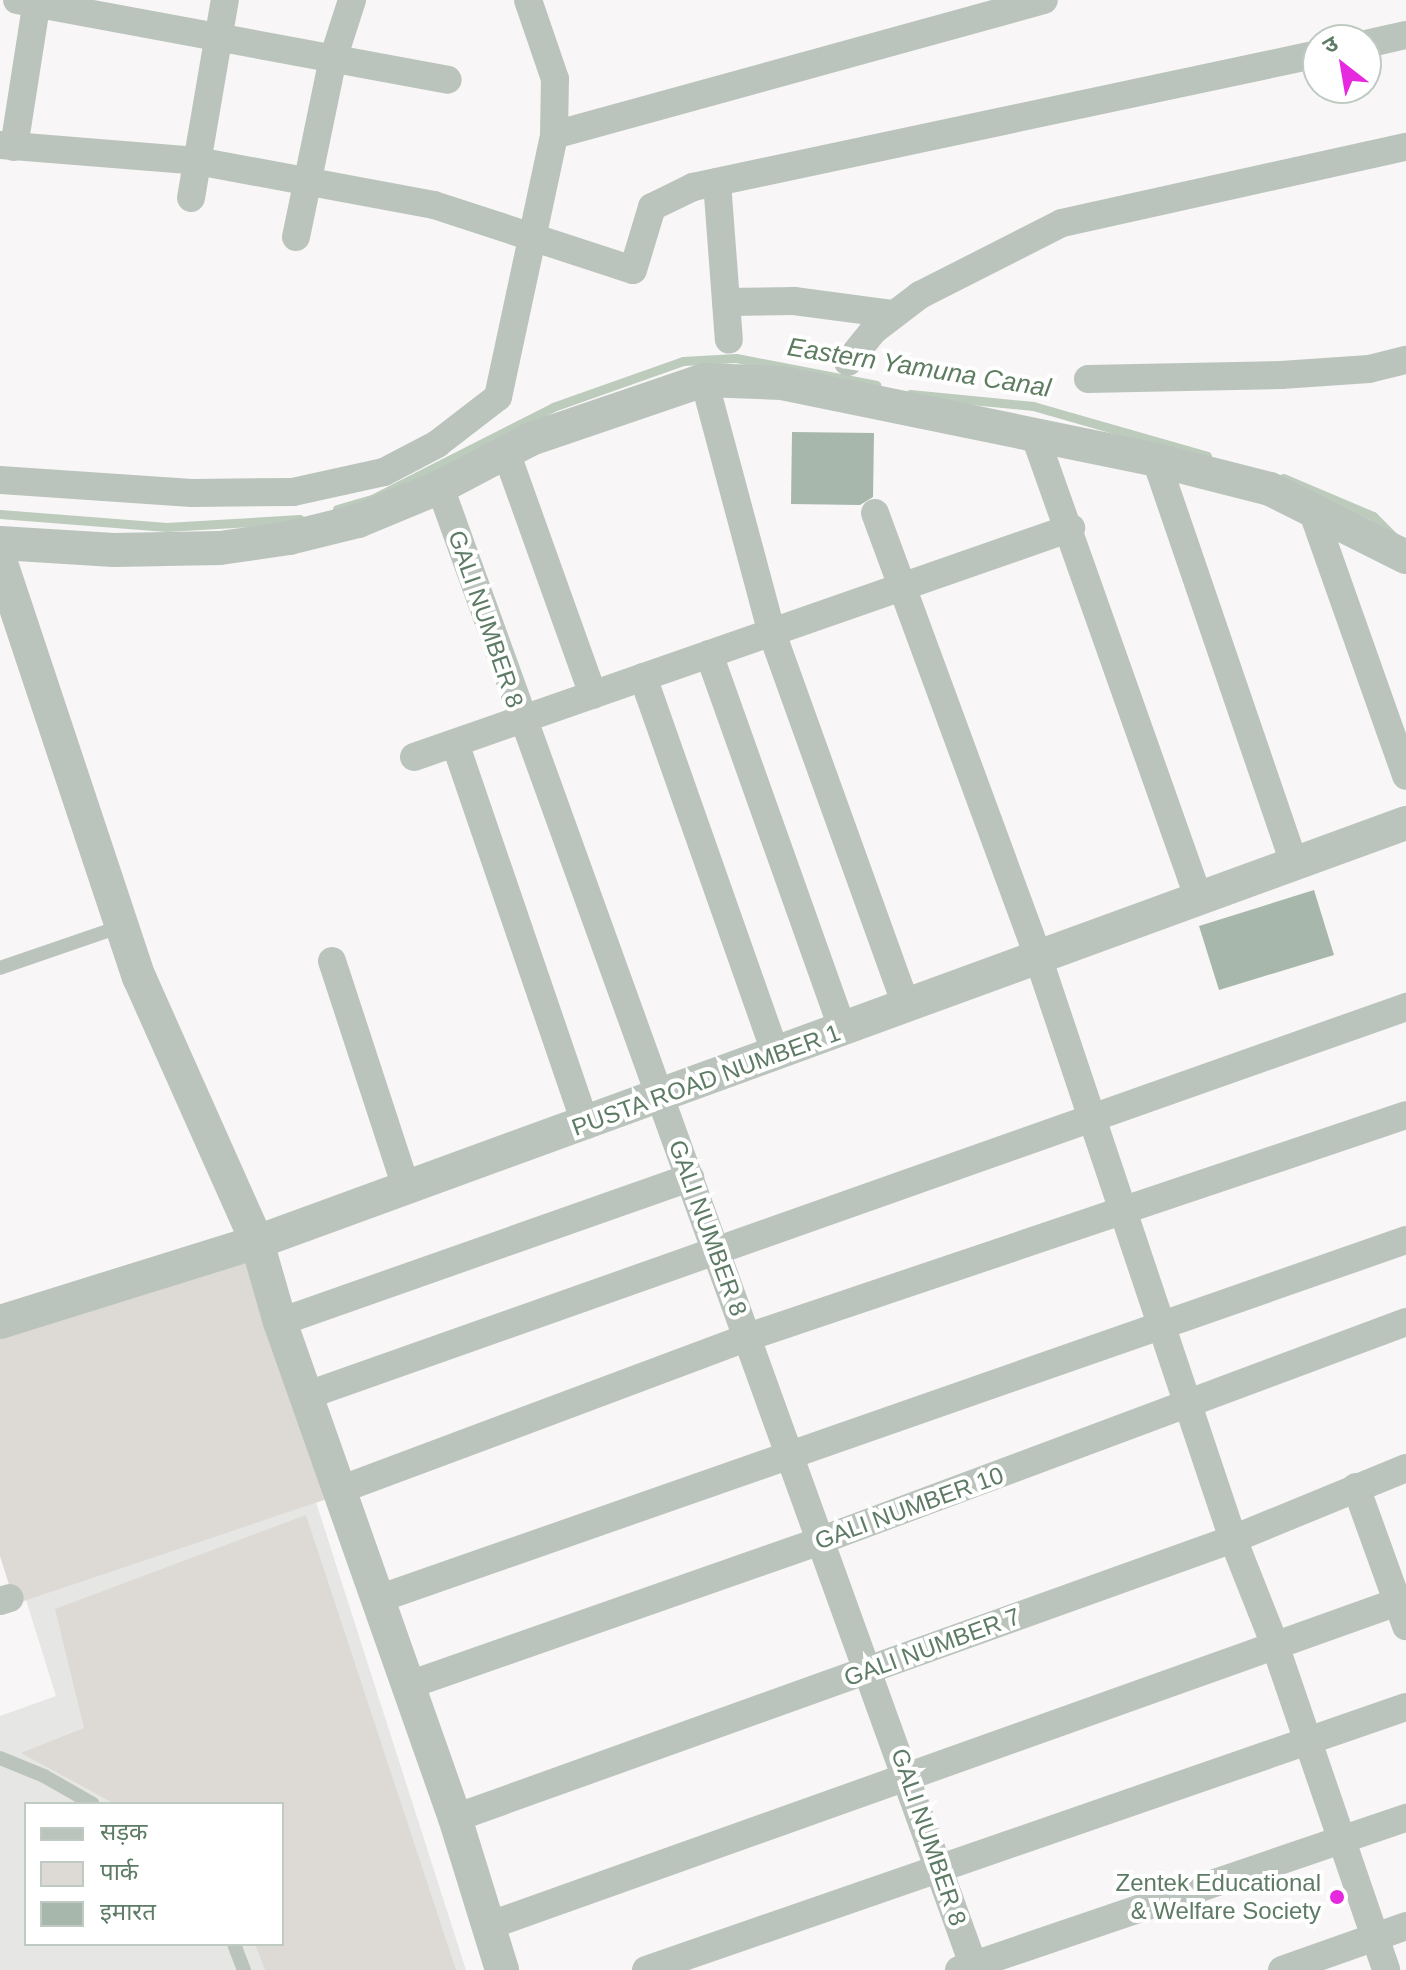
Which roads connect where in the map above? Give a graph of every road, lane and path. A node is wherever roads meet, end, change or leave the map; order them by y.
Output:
1 (225, 0) edge
2 (352, 0) edge
3 (528, 0) edge
4 (1044, 0) edge
5 (30, 1) edge
6 (219, 34) junction
7 (1406, 35) edge
8 (1382, 40) edge
9 (1302, 57) edge
10 (333, 59) junction
11 (448, 80) dead end
12 (554, 135) junction
13 (7, 146) edge
14 (1406, 147) edge
15 (197, 161) junction
16 (307, 182) junction
17 (717, 182) junction
18 (191, 198) dead end
19 (532, 235) junction
20 (296, 237) dead end
21 (726, 302) junction
22 (893, 314) junction
23 (729, 340) dead end
24 (1406, 360) edge
25 (848, 362) dead end
26 (1088, 379) dead end
27 (704, 380) junction
28 (1036, 439) junction
29 (506, 452) junction
30 (1156, 460) junction
31 (0, 480) edge
32 (440, 487) junction
33 (1312, 510) junction
34 (875, 513) dead end
35 (1071, 528) junction
36 (0, 543) edge
37 (1406, 557) edge
38 (0, 560) edge
39 (902, 588) junction
40 (772, 633) junction
41 (709, 654) junction
42 (643, 677) junction
43 (593, 695) junction
44 (521, 720) junction
45 (455, 743) junction
46 (414, 757) dead end
47 (1406, 776) edge
48 (1406, 823) edge
49 (1294, 863) junction
50 (1199, 900) junction
51 (122, 926) junction
52 (1037, 954) junction
53 (332, 961) dead end
54 (0, 968) edge
55 (906, 1006) junction
56 (1406, 1007) edge
57 (843, 1030) junction
58 (776, 1055) junction
59 (660, 1098) junction
60 (1406, 1115) edge
61 (1093, 1116) junction
62 (586, 1125) junction
63 (690, 1178) junction
64 (406, 1187) junction
65 (1124, 1209) junction
66 (1406, 1240) edge
67 (257, 1242) junction
68 (716, 1253) junction
69 (0, 1322) edge
70 (280, 1322) junction
71 (1406, 1322) edge
72 (1162, 1324) junction
73 (748, 1337) junction
74 (308, 1395) junction
75 (1189, 1404) junction
76 (789, 1455) junction
77 (1406, 1468) edge
78 (1356, 1487) junction
79 (342, 1489) junction
80 (1233, 1539) junction
81 (822, 1540) junction
82 (378, 1599) junction
83 (1401, 1614) edge
84 (1275, 1645) junction
85 (868, 1670) junction
86 (409, 1685) junction
87 (1406, 1707) edge
88 (1309, 1741) junction
89 (0, 1758) edge
90 (908, 1776) junction
91 (89, 1802) edge
92 (455, 1818) junction
93 (1406, 1818) edge
94 (1340, 1840) junction
95 (940, 1869) junction
96 (491, 1925) junction
97 (1406, 1926) edge
98 (1377, 1937) junction
99 (235, 1946) edge
100 (969, 1968) edge
101 (244, 1970) edge
102 (502, 1970) edge
103 (646, 1970) edge
104 (1282, 1970) edge
105 (1386, 1970) edge

1 - 6 street
2 - 10 street
3 - 12 street
4 - 12 street
5 - 6 street
5 - 13 street
6 - 10 street
6 - 15 street
7 - 8 street
9 - 17 street
10 - 11 street
10 - 16 street
12 - 19 street
13 - 15 street
14 - 22 street
15 - 16 street
15 - 18 street
16 - 19 street
16 - 20 street
17 - 19 street
17 - 21 street
19 - 31 street
21 - 22 street
21 - 23 street
22 - 25 street
24 - 26 street
27 - 28 street
27 - 29 street
27 - 40 street
28 - 30 street
28 - 35 street
29 - 32 street
29 - 43 street
30 - 33 street
30 - 49 street
32 - 36 street
32 - 44 street, GALI NUMBER 8
33 - 37 street
33 - 47 street
34 - 39 street
35 - 39 street
35 - 50 street
38 - 51 street
39 - 40 street
39 - 52 street
40 - 41 street
40 - 55 street
41 - 42 street
41 - 57 street
42 - 43 street
42 - 58 street
43 - 44 street
44 - 45 street
44 - 59 street, GALI NUMBER 8
45 - 46 street
45 - 62 street
48 - 49 street, PUSTA ROAD NUMBER 1
49 - 50 street, PUSTA ROAD NUMBER 1
50 - 52 street, PUSTA ROAD NUMBER 1
51 - 54 lane
51 - 67 street
52 - 55 street, PUSTA ROAD NUMBER 1
52 - 61 street
53 - 64 street
55 - 57 street, PUSTA ROAD NUMBER 1
56 - 61 street
57 - 58 street, PUSTA ROAD NUMBER 1
58 - 59 street, PUSTA ROAD NUMBER 1
59 - 62 street, PUSTA ROAD NUMBER 1
59 - 63 street, GALI NUMBER 8
60 - 65 street
61 - 65 street
61 - 68 street
62 - 64 street, PUSTA ROAD NUMBER 1
63 - 68 street, GALI NUMBER 8
63 - 70 street
64 - 67 street, PUSTA ROAD NUMBER 1
65 - 72 street
65 - 73 street
66 - 72 street
67 - 69 street, PUSTA ROAD NUMBER 1
67 - 70 street
68 - 73 street, GALI NUMBER 8
68 - 74 street
70 - 74 street
71 - 75 street, GALI NUMBER 10
72 - 75 street
72 - 76 street
73 - 76 street, GALI NUMBER 8
73 - 79 street
74 - 79 street
75 - 80 street
75 - 81 street, GALI NUMBER 10
76 - 81 street, GALI NUMBER 8
76 - 82 street
77 - 78 street, GALI NUMBER 7
78 - 80 street, GALI NUMBER 7
78 - 83 street
79 - 82 street
80 - 84 street
80 - 85 street, GALI NUMBER 7
81 - 85 street, GALI NUMBER 8
81 - 86 street, GALI NUMBER 10
82 - 86 street
83 - 84 street
84 - 88 street
84 - 90 street
85 - 90 street, GALI NUMBER 8
85 - 92 street, GALI NUMBER 7
86 - 92 street
87 - 88 street
88 - 94 street
88 - 95 street
89 - 91 lane
90 - 95 street, GALI NUMBER 8
90 - 96 street
92 - 96 street
93 - 94 street
94 - 98 street
94 - 100 street
95 - 100 street, GALI NUMBER 8
95 - 103 street
96 - 102 street
97 - 98 street
98 - 104 street
98 - 105 street
99 - 101 lane

